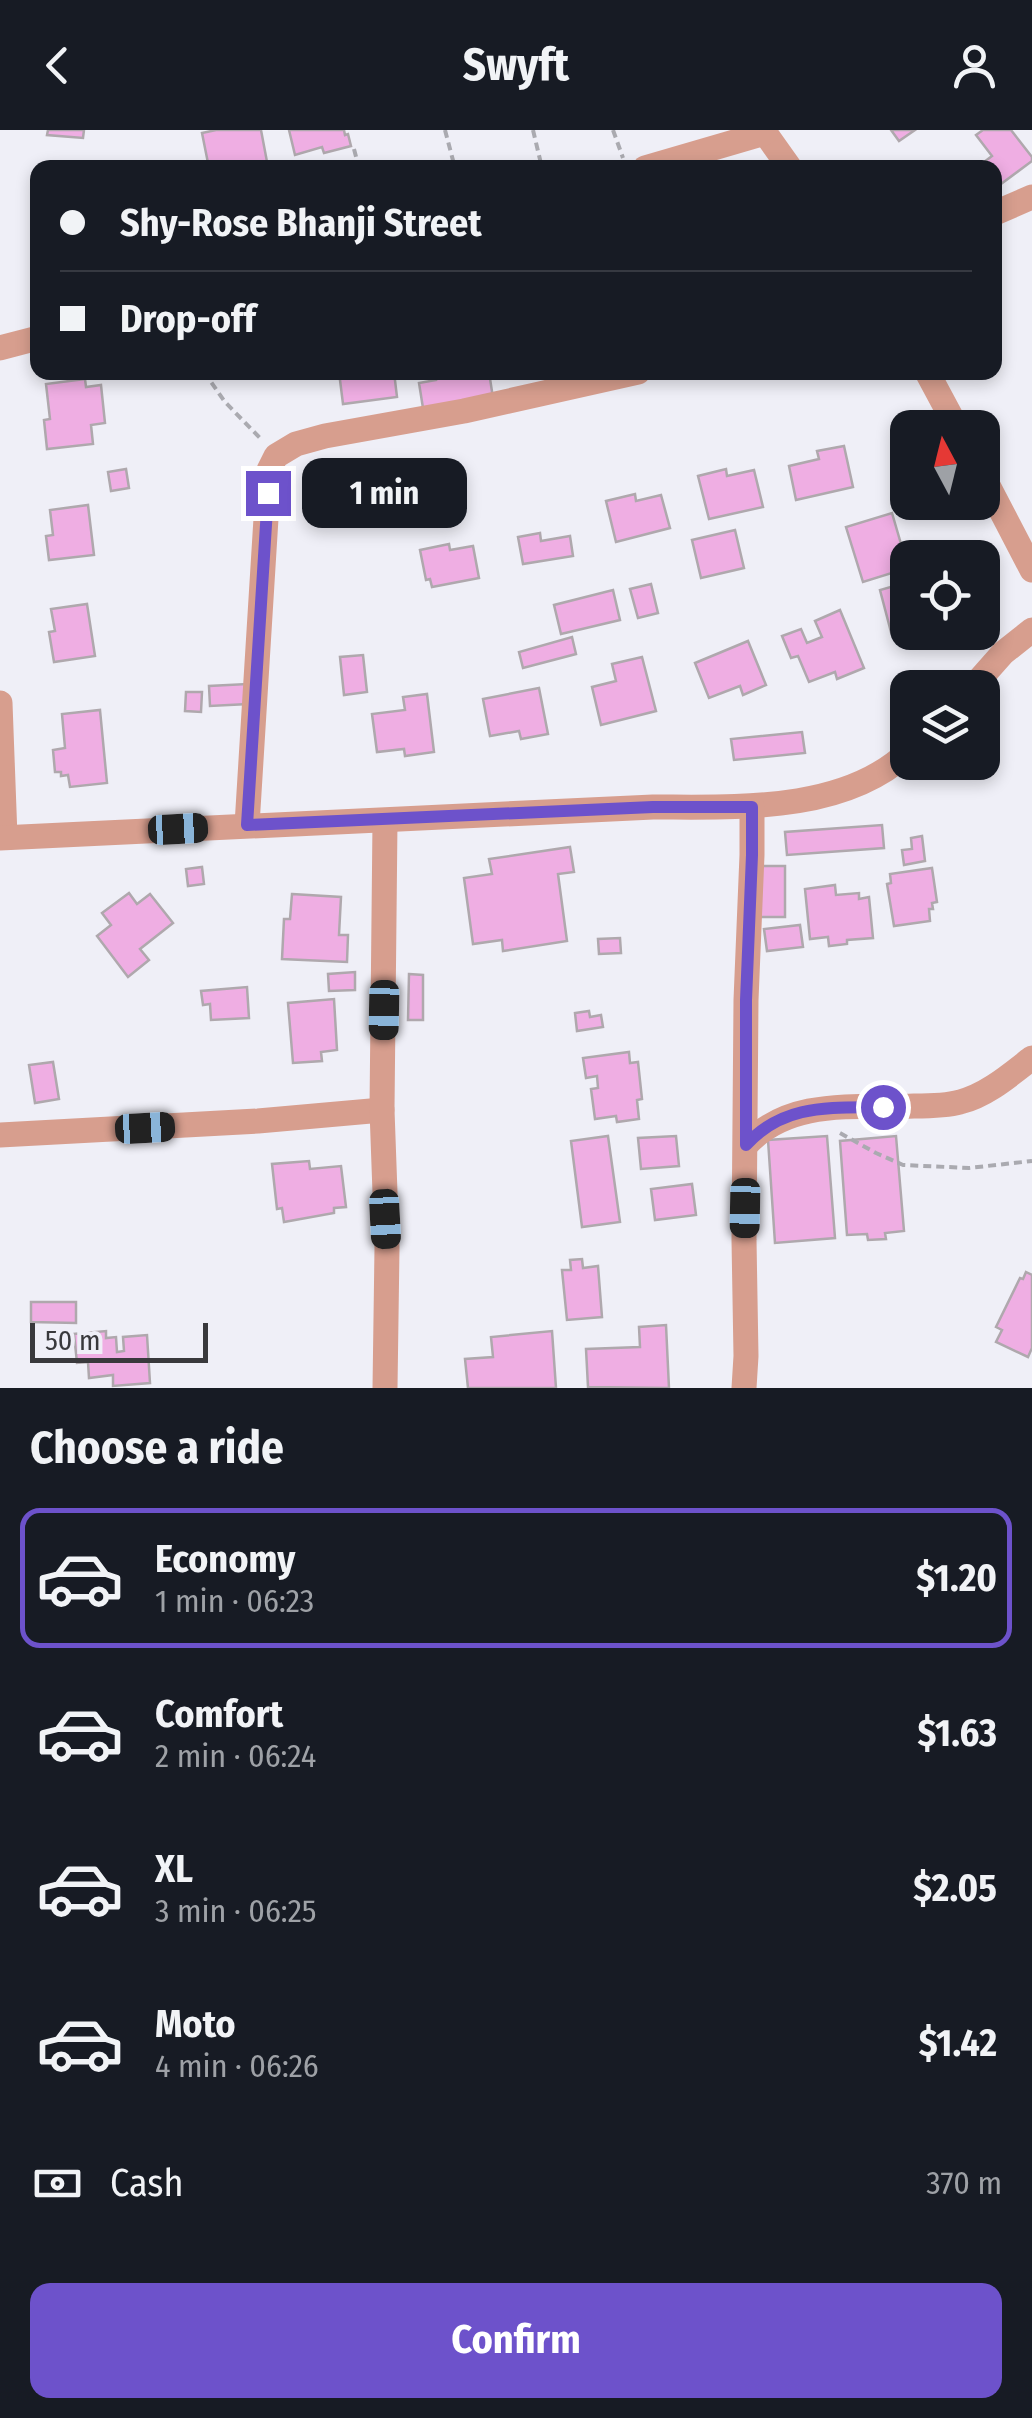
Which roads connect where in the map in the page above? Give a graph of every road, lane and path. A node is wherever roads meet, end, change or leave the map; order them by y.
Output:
1 (445, 130) edge
2 (533, 130) edge
3 (613, 130) edge
4 (764, 132) edge
5 (354, 149) dead end
6 (357, 160) edge
7 (453, 160) edge
8 (540, 160) edge
9 (623, 160) edge
10 (671, 160) edge
11 (784, 160) edge
12 (1032, 197) edge
13 (1002, 210) edge
14 (30, 340) edge
15 (0, 348) edge
16 (210, 380) edge
17 (602, 380) edge
18 (931, 380) edge
19 (948, 410) edge
20 (276, 456) junction
21 (1000, 509) edge
22 (1032, 570) edge
23 (1032, 630) edge
24 (988, 670) edge
25 (0, 703) edge
26 (890, 769) edge
27 (752, 807) junction
28 (385, 821) junction
29 (247, 825) junction
30 (3, 838) edge
31 (1032, 1058) edge
32 (824, 1108) junction
33 (382, 1110) junction
34 (0, 1135) edge
35 (746, 1145) junction
36 (1032, 1161) edge
37 (385, 1388) edge
38 (744, 1388) edge

1 - 7 path
2 - 8 path
3 - 9 path
4 - 10 street
4 - 11 street
5 - 6 path
12 - 13 street
14 - 15 street
16 - 20 path
17 - 20 street
18 - 19 street
20 - 29 street
21 - 22 street
23 - 24 street
25 - 30 street
26 - 27 street
27 - 28 street
27 - 35 street
28 - 29 street
28 - 33 street
29 - 30 street
31 - 32 street
32 - 35 street
32 - 36 path
33 - 34 street
33 - 37 street
35 - 38 street

